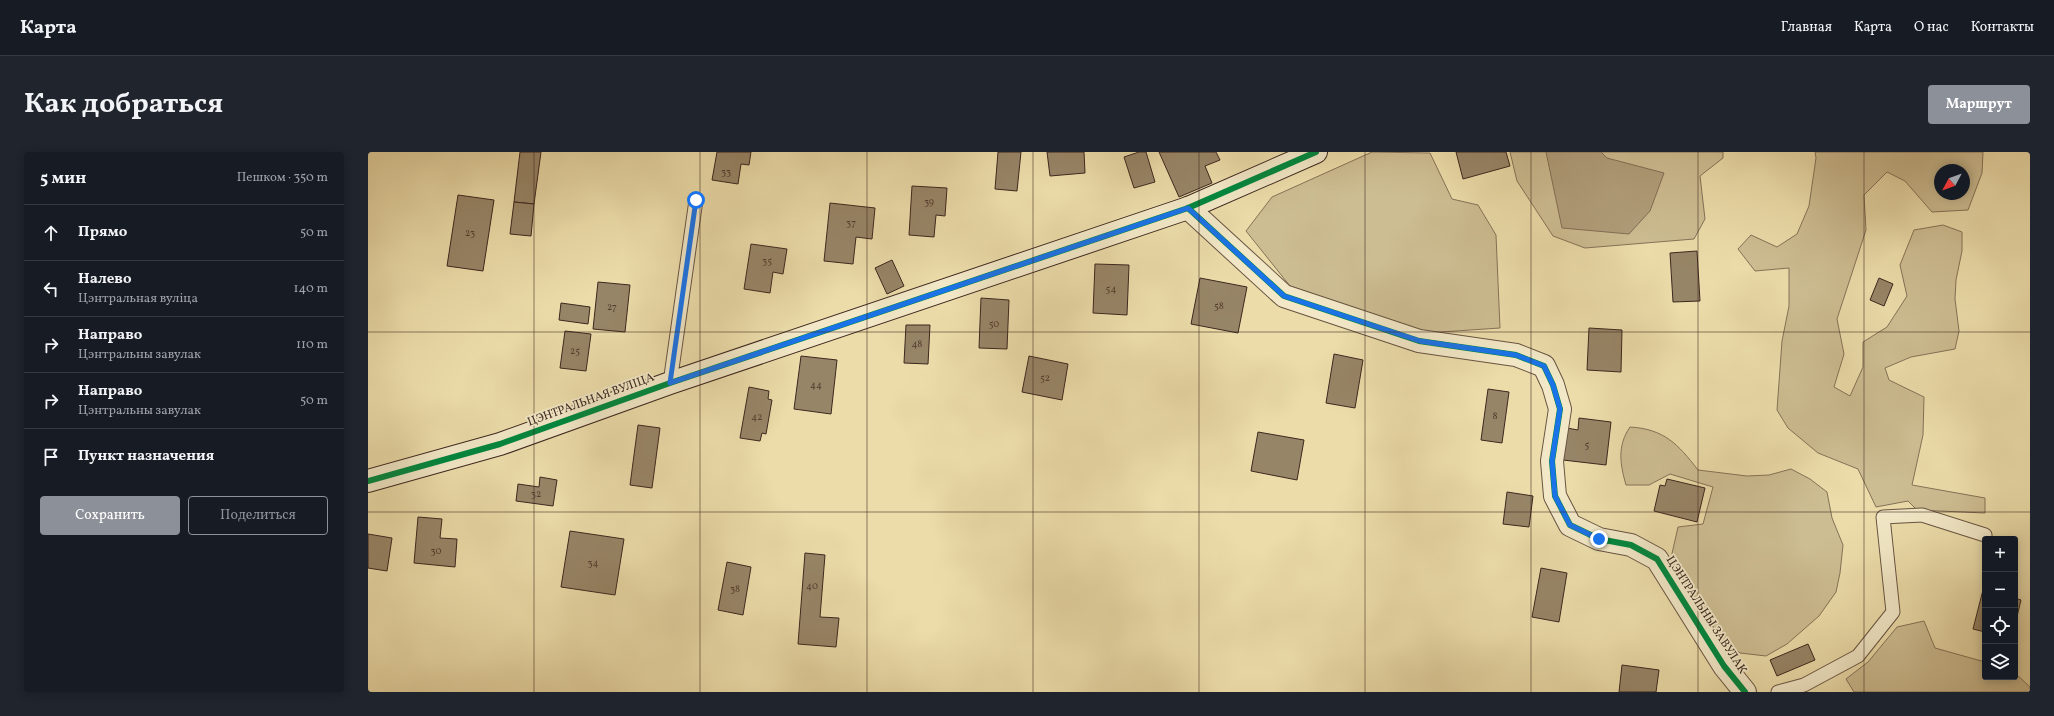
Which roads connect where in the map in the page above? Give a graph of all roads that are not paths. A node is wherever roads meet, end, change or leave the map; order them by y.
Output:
1 (1316, 152) edge
2 (696, 200) dead end
3 (1188, 208) junction
4 (670, 383) junction
5 (368, 481) edge
6 (1985, 535) dead end
7 (1745, 692) edge
8 (1778, 692) edge

1 - 3 street, ЦЭНТРАЛЬНАЯ ВУЛІЦА
2 - 4 lane
3 - 4 street, ЦЭНТРАЛЬНАЯ ВУЛІЦА
3 - 7 street, ЦЭНТРАЛЬНЫ ЗАВУЛАК
4 - 5 street, ЦЭНТРАЛЬНАЯ ВУЛІЦА
6 - 8 lane

